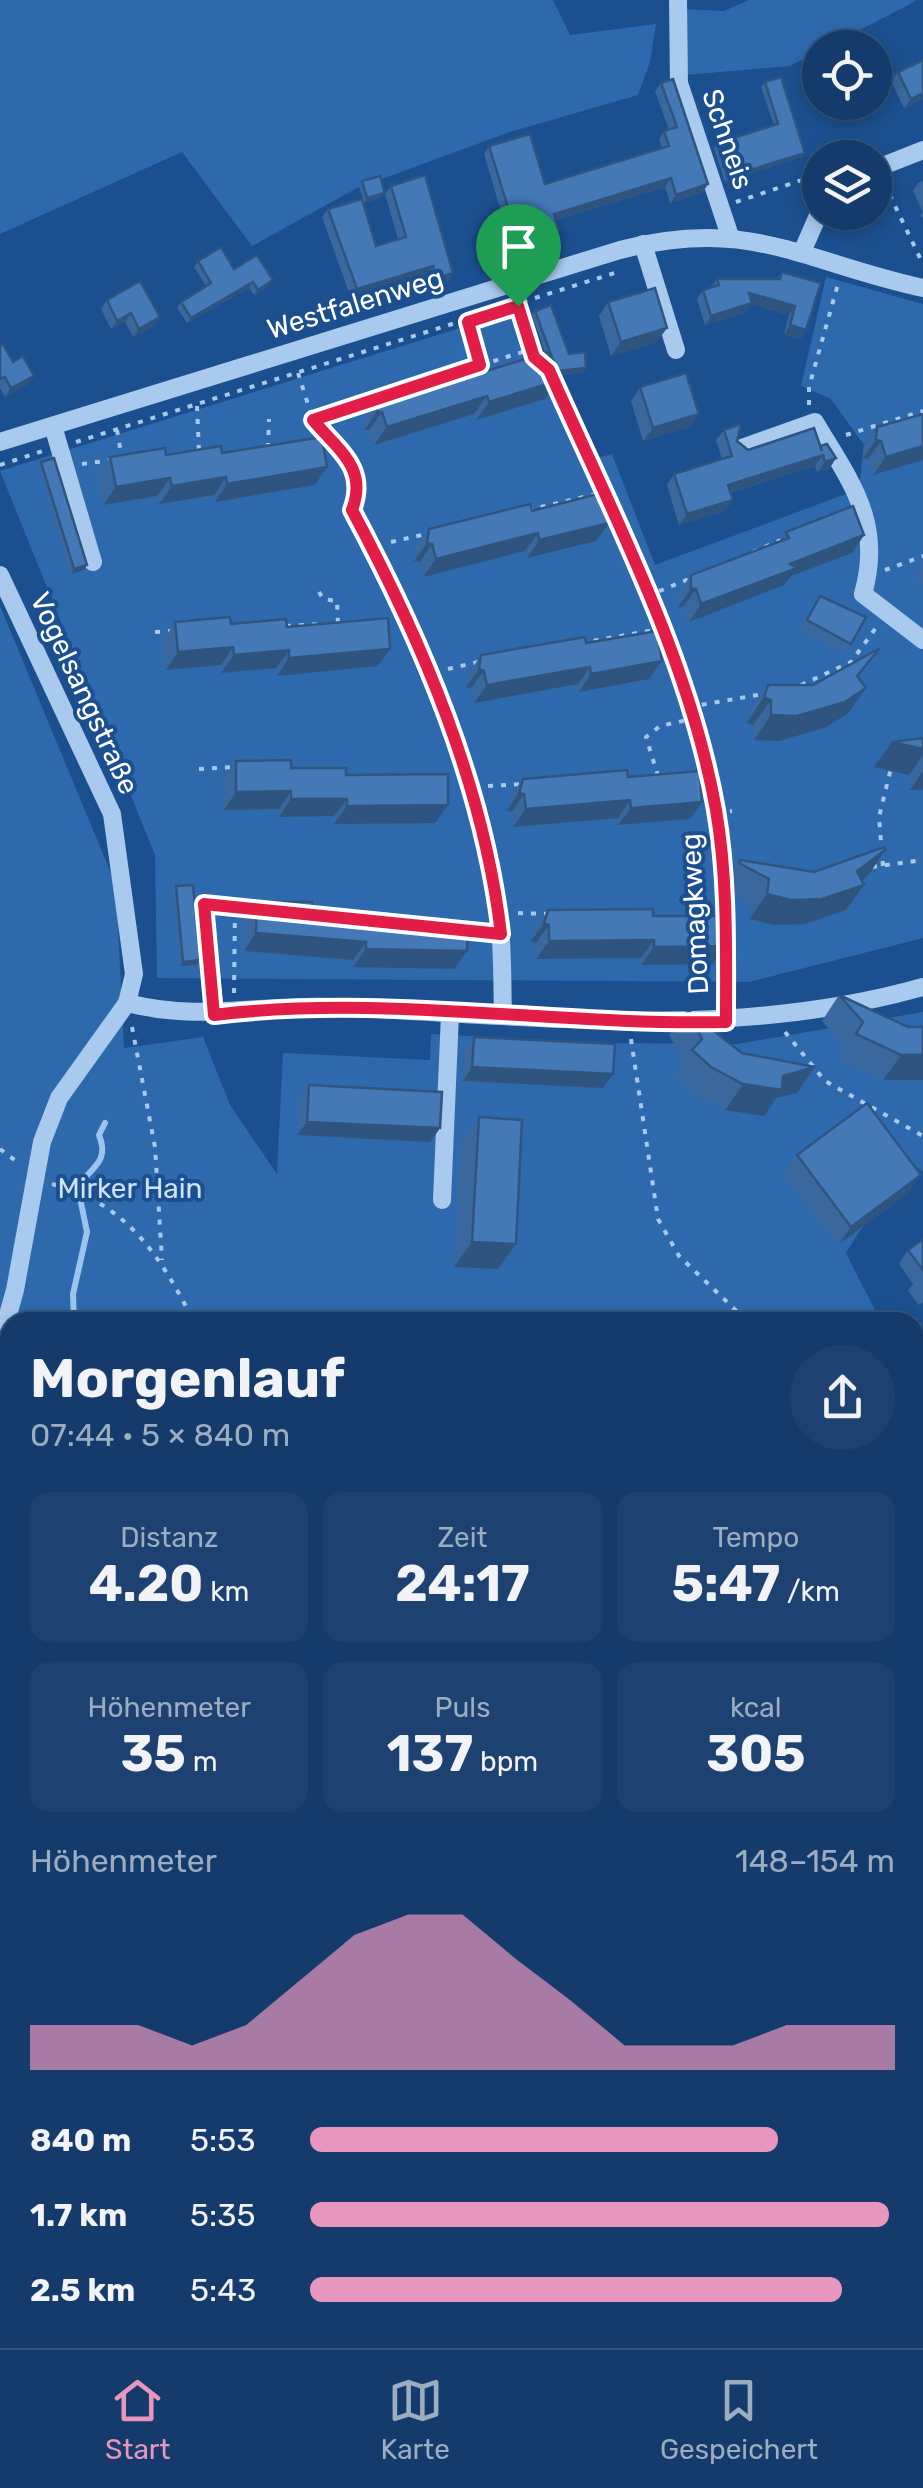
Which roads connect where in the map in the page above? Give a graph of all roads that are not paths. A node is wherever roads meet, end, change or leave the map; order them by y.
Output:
1 (678, 0) edge
2 (923, 150) edge
3 (892, 162) edge
4 (811, 230) edge
5 (730, 236) junction
6 (643, 244) junction
7 (802, 252) junction
8 (923, 288) edge
9 (676, 350) dead end
10 (53, 426) junction
11 (0, 442) edge
12 (742, 448) edge
13 (352, 510) road end
14 (93, 562) dead end
15 (0, 575) edge
16 (923, 640) edge
17 (204, 904) road end
18 (923, 987) edge
19 (127, 1003) junction
20 (224, 1014) junction
21 (450, 1014) junction
22 (503, 1016) junction
23 (442, 1200) dead end
24 (9, 1312) edge

1 - 5 street, Schneis
2 - 3 street
4 - 7 street
5 - 6 street, Westfalenweg
5 - 7 street, Westfalenweg
6 - 9 street
6 - 10 street, Westfalenweg
7 - 8 street, Westfalenweg
10 - 11 street, Westfalenweg
10 - 14 street
12 - 16 street
13 - 22 street
15 - 19 street, Vogelsangstraße
17 - 20 street
18 - 22 street, Domagkweg
19 - 20 street, Domagkweg
19 - 24 street
20 - 21 street, Domagkweg
21 - 22 street, Domagkweg
21 - 23 street

